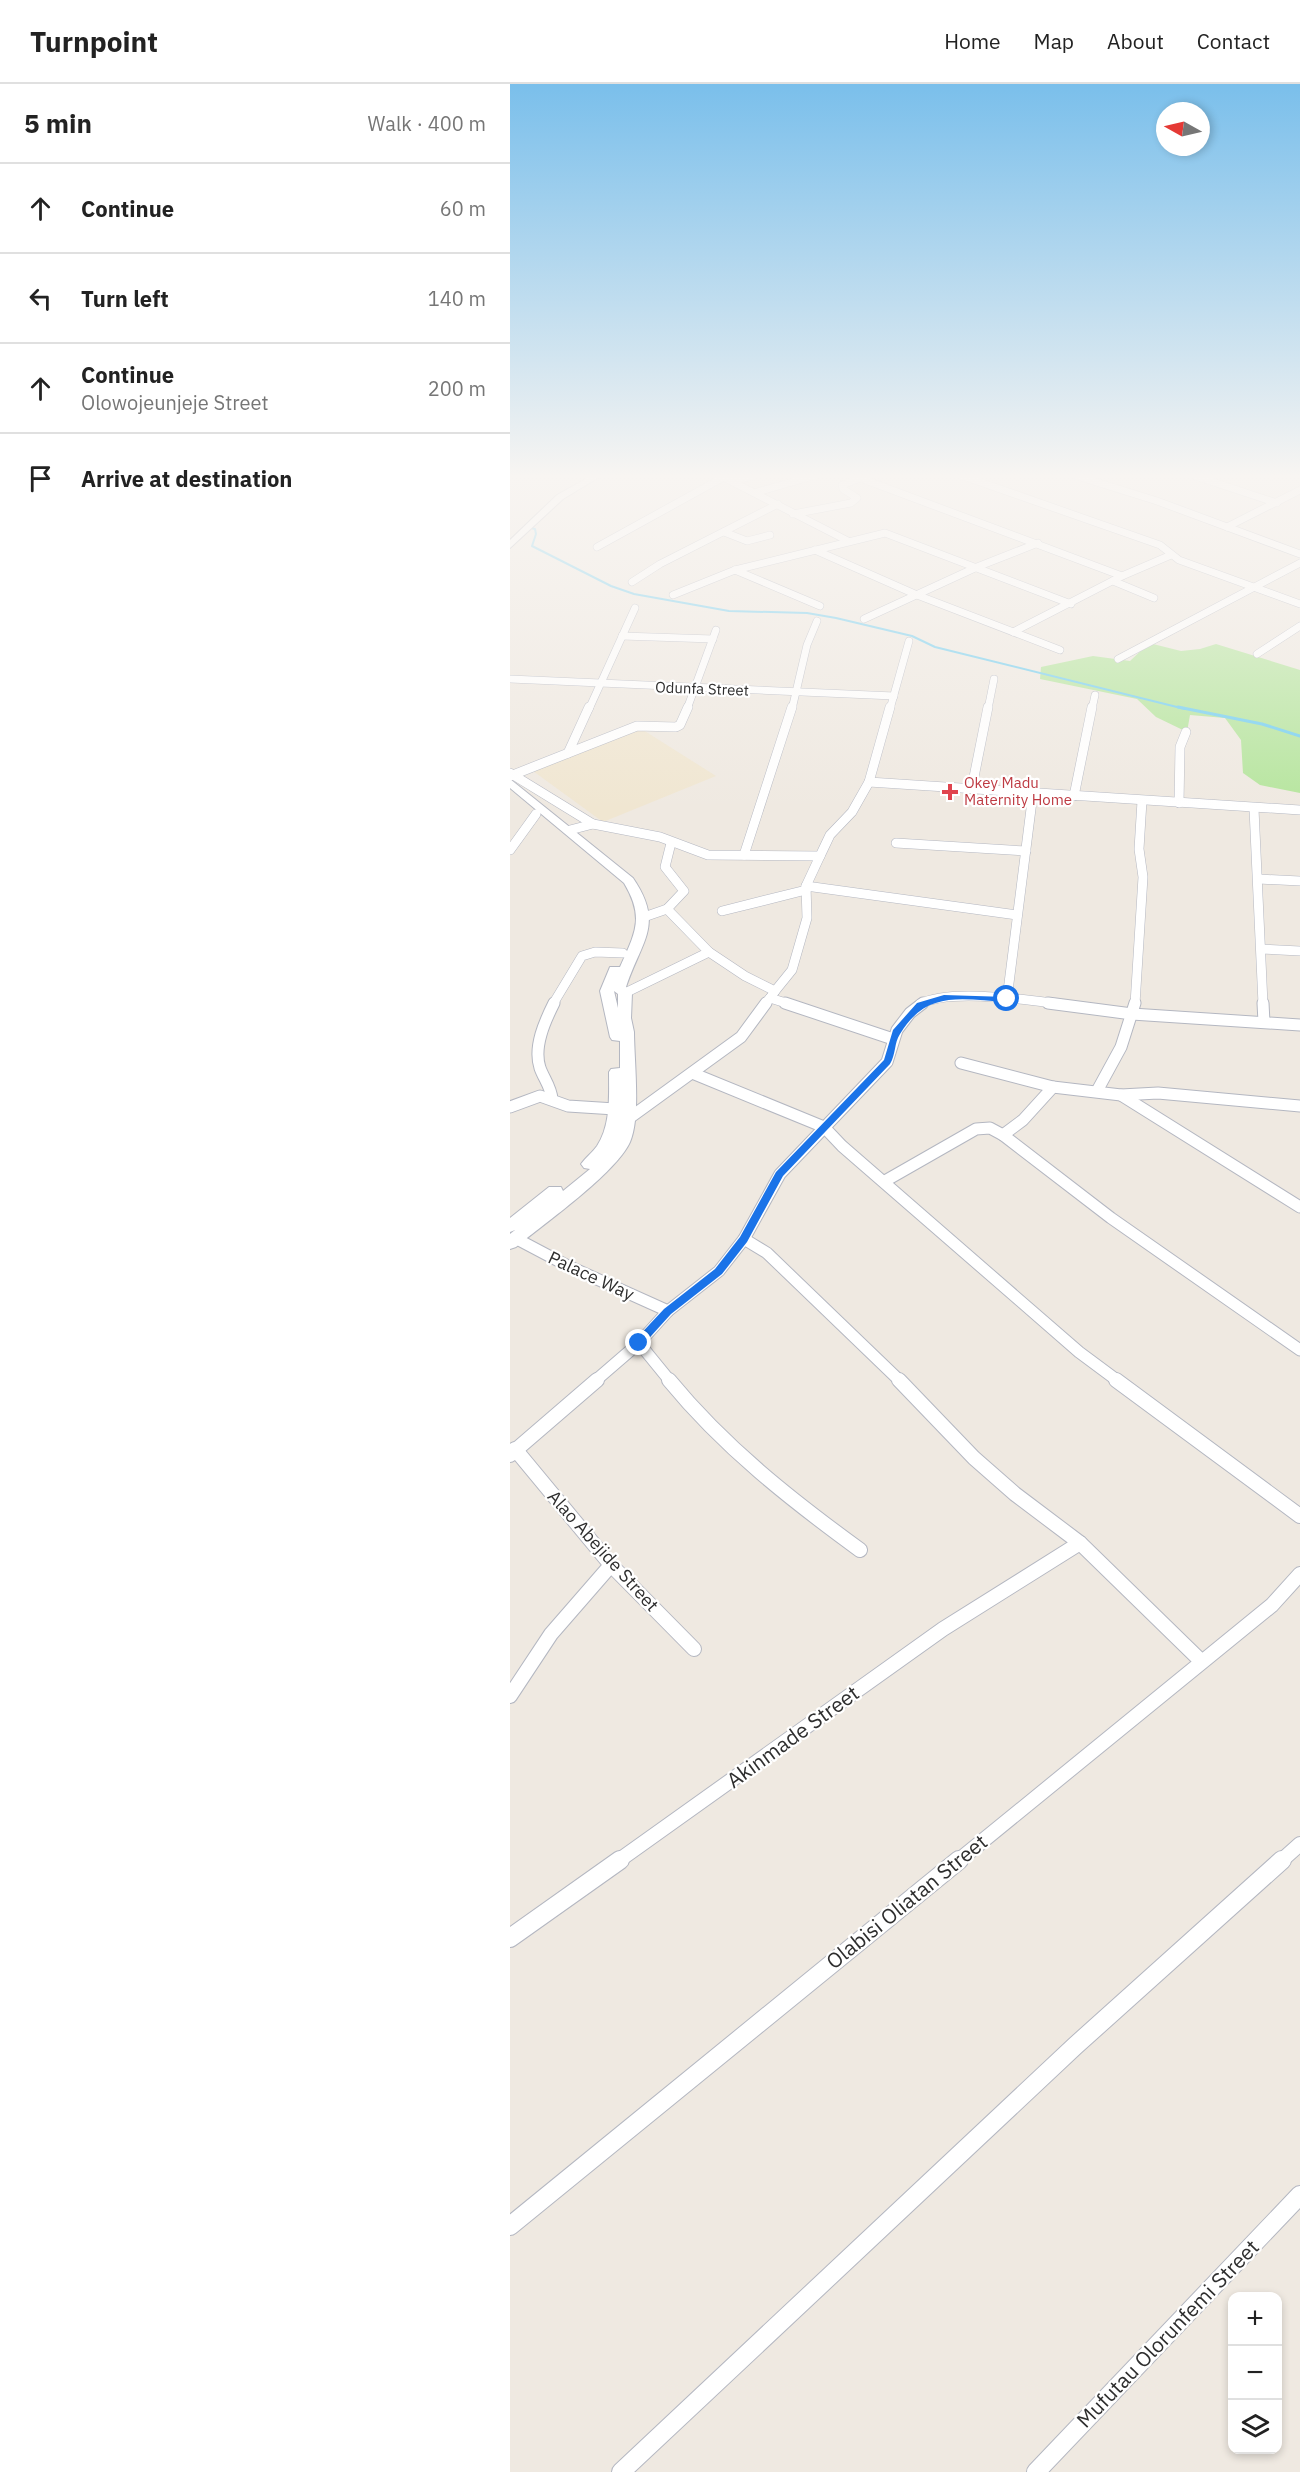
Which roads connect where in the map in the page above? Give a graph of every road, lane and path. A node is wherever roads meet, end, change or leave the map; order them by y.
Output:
1 (692, 587) edge
2 (776, 587) edge
3 (900, 587) edge
4 (933, 587) edge
5 (1029, 587) edge
6 (1101, 587) edge
7 (1129, 587) edge
8 (1252, 587) edge
9 (1259, 587) edge
10 (673, 595) dead end
11 (917, 595) junction
12 (1154, 598) dead end
13 (1071, 604) junction
14 (1300, 604) edge
15 (820, 606) dead end
16 (634, 608) dead end
17 (864, 619) dead end
18 (817, 621) dead end
19 (1300, 626) edge
20 (716, 630) dead end
21 (1013, 632) junction
22 (622, 636) junction
23 (713, 639) junction
24 (909, 641) dead end
25 (1060, 650) dead end
26 (1257, 654) dead end
27 (1118, 660) dead end
28 (510, 679) edge
29 (994, 679) dead end
30 (601, 684) junction
31 (696, 689) junction
32 (797, 692) junction
33 (1095, 695) dead end
34 (894, 696) junction
35 (1186, 732) dead end
36 (568, 753) junction
37 (511, 777) edge
38 (869, 782) junction
39 (972, 787) junction
40 (510, 793) edge
41 (1033, 793) junction
42 (1074, 796) junction
43 (1142, 801) junction
44 (1179, 803) junction
45 (565, 806) junction
46 (1254, 809) junction
47 (1300, 810) edge
48 (540, 813) junction
49 (592, 824) junction
50 (570, 830) junction
51 (671, 843) junction
52 (896, 843) dead end
53 (510, 850) edge
54 (1026, 851) junction
55 (744, 855) junction
56 (820, 856) junction
57 (1259, 879) junction
58 (1300, 881) edge
59 (806, 888) junction
60 (667, 909) junction
61 (722, 910) dead end
62 (1017, 915) junction
63 (644, 917) junction
64 (1260, 949) junction
65 (1300, 951) edge
66 (709, 952) junction
67 (623, 953) junction
68 (626, 993) junction
69 (773, 994) junction
70 (1007, 999) junction
71 (1134, 1014) junction
72 (1264, 1022) junction
73 (1300, 1025) edge
74 (893, 1039) junction
75 (961, 1063) dead end
76 (692, 1072) junction
77 (1053, 1087) junction
78 (1097, 1091) junction
79 (1121, 1095) junction
80 (552, 1099) junction
81 (1300, 1106) edge
82 (510, 1107) edge
83 (615, 1109) junction
84 (628, 1119) junction
85 (824, 1127) junction
86 (1003, 1135) junction
87 (885, 1181) junction
88 (1300, 1207) edge
89 (512, 1236) edge
90 (744, 1239) junction
91 (668, 1311) junction
92 (639, 1343) junction
93 (1300, 1350) edge
94 (513, 1452) edge
95 (1300, 1516) edge
96 (1080, 1543) junction
97 (860, 1550) dead end
98 (611, 1565) junction
99 (1300, 1574) edge
100 (694, 1649) dead end
101 (1201, 1661) junction
102 (510, 1696) edge
103 (1300, 1844) edge
104 (510, 1938) edge
105 (1300, 2195) edge
106 (510, 2226) edge
107 (621, 2472) edge
108 (1036, 2472) edge

1 - 10 street
2 - 15 street
3 - 11 street
4 - 11 street
5 - 13 street
6 - 13 street
7 - 12 street
8 - 27 street
9 - 14 street
11 - 17 street
11 - 21 street
13 - 21 street
16 - 22 street
18 - 32 street
19 - 26 street
20 - 23 street
21 - 25 street
22 - 23 street
22 - 30 street
23 - 31 street
24 - 34 street
28 - 30 street, Odunfa Street
29 - 39 street
30 - 31 street, Odunfa Street
30 - 36 street
31 - 32 street, Odunfa Street
31 - 36 street
32 - 34 street, Odunfa Street
32 - 55 street
33 - 42 street
34 - 38 street
35 - 44 street
36 - 37 street
37 - 45 street
37 - 48 main road
38 - 39 street
38 - 56 street
39 - 41 street
40 - 48 main road
41 - 42 street
41 - 54 street
42 - 43 street
43 - 44 street
43 - 71 street
44 - 46 street
45 - 48 street
45 - 49 street
46 - 47 street
46 - 57 street
48 - 50 main road
48 - 53 street
48 - 67 main road
49 - 50 street
49 - 51 street
50 - 63 main road
51 - 55 street
51 - 60 street
52 - 54 street
54 - 62 street
55 - 56 street
56 - 59 street
57 - 58 street
57 - 64 street
59 - 61 street
59 - 62 street
59 - 69 street
60 - 63 street
60 - 66 street
62 - 70 street
63 - 68 main road
64 - 65 street
64 - 72 street
66 - 68 street
66 - 69 street
67 - 80 street
67 - 83 main road
68 - 84 main road
69 - 74 street
69 - 76 street
70 - 71 street
70 - 74 street
71 - 72 street
71 - 78 street
72 - 73 street
74 - 85 street
75 - 77 street
76 - 84 street
76 - 85 street
77 - 78 street
77 - 86 street
78 - 79 street
79 - 81 street
79 - 88 street
80 - 82 street
80 - 83 street
83 - 89 main road
84 - 89 main road
85 - 87 street
85 - 90 street
86 - 87 street
86 - 93 street
87 - 95 street
89 - 91 street, Palace Way
90 - 91 street
90 - 96 street
91 - 92 street
92 - 94 street
92 - 97 street
94 - 98 street, Alao Abejide Street
96 - 101 street
96 - 104 street, Akinmade Street
98 - 100 street, Alao Abejide Street
98 - 102 street
99 - 101 street, Olabisi Oliatan Street
101 - 106 street, Olabisi Oliatan Street
103 - 107 street
105 - 108 street, Mufutau Olorunfemi Street

